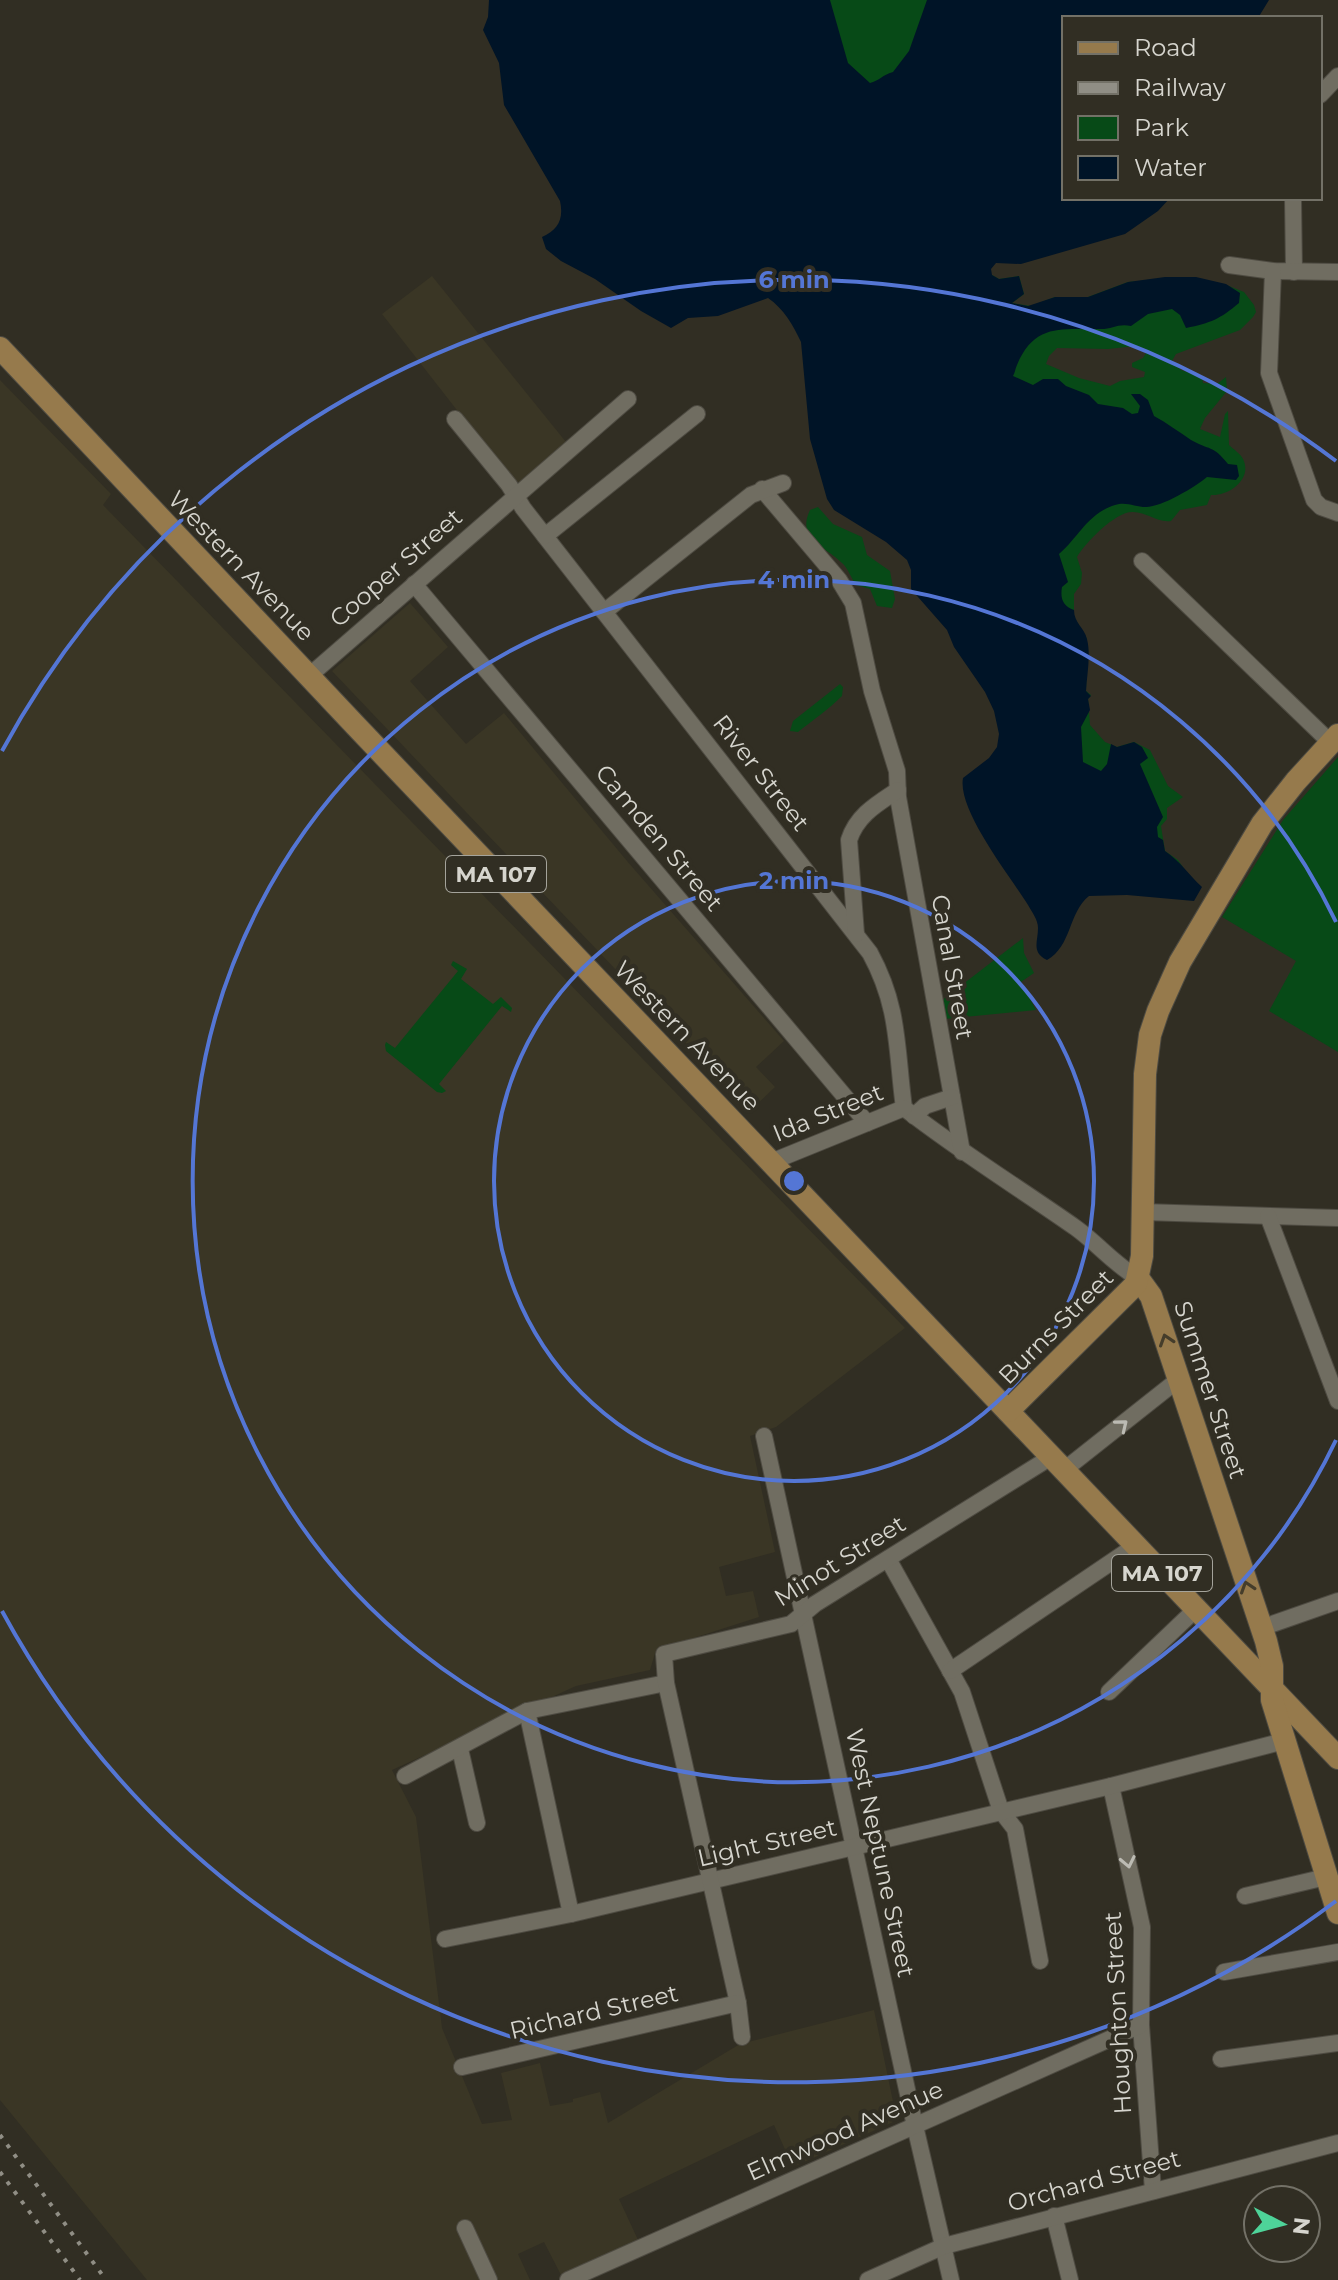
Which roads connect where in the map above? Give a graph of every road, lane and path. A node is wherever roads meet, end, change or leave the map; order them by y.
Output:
1 (1338, 76) edge
2 (1322, 93) edge
3 (1293, 200) edge
4 (1229, 265) dead end
5 (1273, 271) junction
6 (1294, 272) junction
7 (1338, 272) edge
8 (0, 348) edge
9 (628, 399) dead end
10 (697, 414) dead end
11 (455, 419) dead end
12 (783, 483) dead end
13 (762, 489) junction
14 (516, 497) junction
15 (1338, 513) edge
16 (545, 536) junction
17 (1142, 561) dead end
18 (414, 584) junction
19 (604, 612) junction
20 (309, 676) junction
21 (1335, 739) edge
22 (898, 790) junction
23 (856, 934) junction
24 (952, 1097) junction
25 (909, 1112) junction
26 (867, 1123) junction
27 (962, 1152) junction
28 (771, 1162) junction
29 (1143, 1212) junction
30 (1268, 1216) junction
31 (1338, 1218) edge
32 (1138, 1278) junction
33 (1179, 1379) junction
34 (1338, 1401) edge
35 (1008, 1411) junction
36 (764, 1436) dead end
37 (1058, 1464) junction
38 (1135, 1546) junction
39 (888, 1559) junction
40 (1338, 1601) edge
41 (1196, 1609) junction
42 (803, 1614) junction
43 (1261, 1628) junction
44 (950, 1671) junction
45 (666, 1683) junction
46 (1274, 1689) junction
47 (1109, 1692) dead end
48 (527, 1711) junction
49 (1284, 1741) junction
50 (460, 1749) junction
51 (1338, 1758) edge
52 (405, 1776) dead end
53 (1111, 1786) junction
54 (1001, 1811) junction
55 (477, 1823) dead end
56 (854, 1847) junction
57 (1326, 1877) junction
58 (711, 1881) junction
59 (1245, 1896) dead end
60 (1338, 1913) edge
61 (571, 1914) junction
62 (445, 1939) dead end
63 (1338, 1952) edge
64 (1040, 1961) dead end
65 (1224, 1972) dead end
66 (738, 2003) junction
67 (1141, 2025) junction
68 (742, 2037) dead end
69 (1338, 2043) edge
70 (1221, 2059) dead end
71 (462, 2067) dead end
72 (915, 2126) junction
73 (1338, 2143) edge
74 (1153, 2191) junction
75 (1054, 2216) junction
76 (465, 2228) dead end
77 (944, 2246) junction
78 (489, 2280) edge
79 (568, 2280) edge
80 (868, 2280) edge
81 (951, 2280) edge
82 (1070, 2280) edge

1 - 2 street
3 - 6 street
4 - 5 street
5 - 6 street
5 - 15 street
6 - 7 street
8 - 20 main road, Western Avenue / MA 107
9 - 14 street, Cooper Street
10 - 16 street
11 - 14 street, River Street
12 - 13 street
13 - 19 street
13 - 22 street, Canal Street
14 - 16 street, River Street
14 - 18 street, Cooper Street
16 - 19 street, River Street
17 - 21 street
18 - 20 street, Cooper Street
18 - 26 street, Camden Street
19 - 23 street, River Street
20 - 28 main road, Western Avenue / MA 107
21 - 29 main road
22 - 23 street
22 - 24 street, Canal Street
23 - 25 street, River Street
24 - 25 street, Ida Street
24 - 27 street, Canal Street
25 - 26 street, Ida Street
25 - 27 street
26 - 28 street, Ida Street
27 - 32 street
28 - 35 main road, Western Avenue / MA 107
29 - 30 street
29 - 32 main road
30 - 31 street
30 - 34 street
33 -> 32 main road, Summer Street
32 - 35 main road, Burns Street
37 -> 33 street, Minot Street
43 -> 33 main road, Summer Street
35 - 37 main road, Western Avenue / MA 107
36 - 42 street, West Neptune Street
37 - 38 main road, Western Avenue / MA 107
37 - 39 street, Minot Street
38 - 41 main road, Western Avenue / MA 107
38 - 44 street
39 - 42 street, Minot Street
39 - 44 street
40 - 43 street
41 - 46 main road, Western Avenue / MA 107
41 - 47 street
42 - 45 street, Minot Street
42 - 56 street, West Neptune Street
43 - 46 main road, Summer Street
44 - 54 street
45 - 48 street
45 - 58 street
46 - 49 main road, Summer Street
46 - 51 main road, Western Avenue / MA 107
48 - 50 street
48 - 61 street
49 - 53 street, Light Street
49 - 57 main road, Summer Street
50 - 52 street
50 - 55 street
53 - 54 street, Light Street
53 -> 67 street, Houghton Street
54 - 56 street, Light Street
54 - 64 street
56 - 58 street, Light Street
56 - 72 street, West Neptune Street
57 - 59 street
57 - 60 main road, Summer Street
58 - 61 street, Light Street
58 - 66 street
61 - 62 street, Light Street
63 - 65 street
66 - 68 street
66 - 71 street, Richard Street
67 - 72 street, Elmwood Avenue
67 - 74 street, Houghton Street
69 - 70 street
72 - 77 street, West Neptune Street
72 - 79 street, Elmwood Avenue
73 - 74 street, Orchard Street
74 - 75 street, Orchard Street
75 - 77 street, Orchard Street
75 - 82 street
76 - 78 street
77 - 80 street, Orchard Street
77 - 81 street, West Neptune Street

